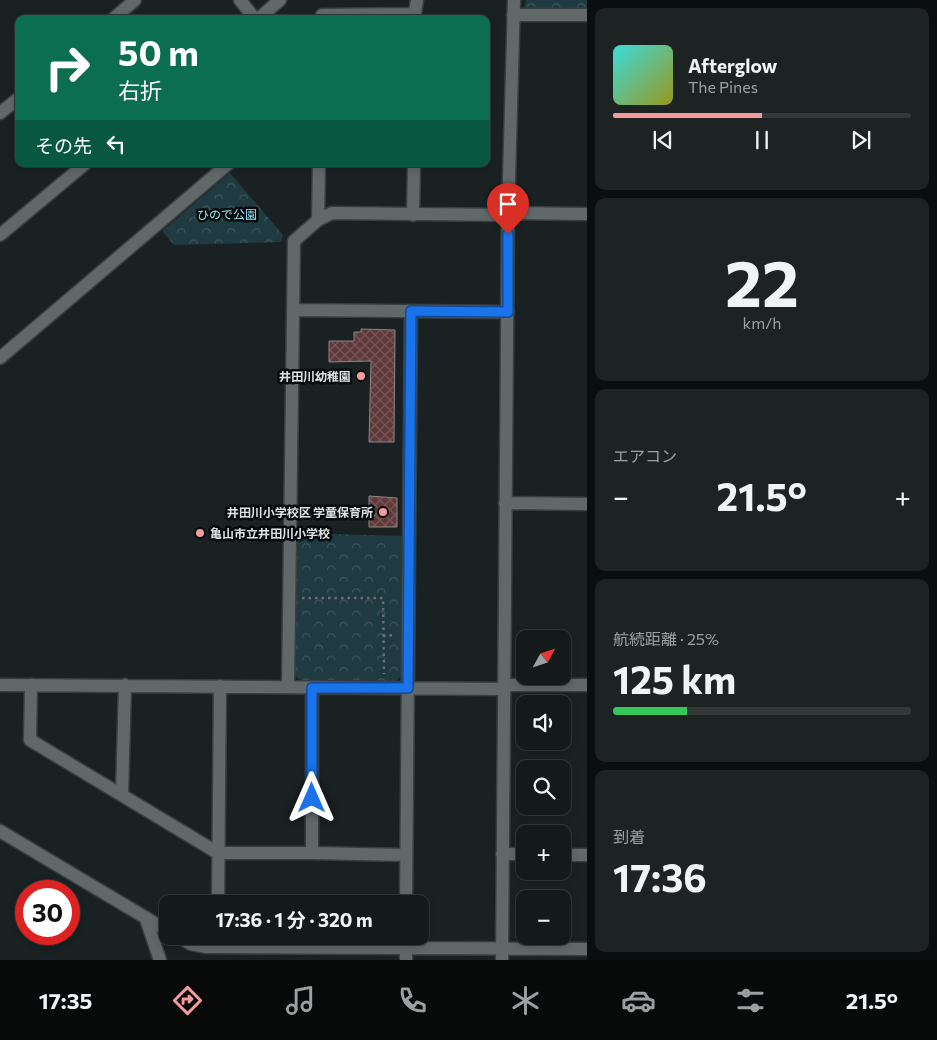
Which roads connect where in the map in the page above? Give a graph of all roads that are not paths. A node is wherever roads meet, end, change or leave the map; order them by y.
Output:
1 (135, 0) edge
2 (240, 0) edge
3 (280, 0) edge
4 (417, 0) edge
5 (514, 0) edge
6 (514, 14) junction
7 (118, 15) edge
8 (253, 15) edge
9 (261, 15) edge
10 (414, 15) edge
11 (587, 15) edge
12 (15, 101) edge
13 (0, 114) edge
14 (81, 167) edge
15 (224, 167) edge
16 (319, 167) edge
17 (414, 167) edge
18 (508, 214) junction
19 (587, 214) edge
20 (413, 215) junction
21 (318, 220) junction
22 (0, 235) edge
23 (293, 310) junction
24 (411, 311) junction
25 (508, 312) junction
26 (0, 358) edge
27 (506, 503) junction
28 (587, 504) edge
29 (0, 685) edge
30 (31, 685) junction
31 (125, 685) junction
32 (220, 686) junction
33 (288, 686) junction
34 (587, 686) edge
35 (505, 687) junction
36 (312, 688) junction
37 (408, 688) junction
38 (122, 794) junction
39 (0, 831) edge
40 (312, 852) junction
41 (218, 853) junction
42 (502, 854) junction
43 (516, 854) edge
44 (405, 855) junction
45 (571, 855) edge
46 (587, 856) edge
47 (218, 895) edge
48 (406, 895) edge
49 (146, 919) junction
50 (159, 926) edge
51 (312, 945) edge
52 (406, 948) edge
53 (587, 949) edge
54 (502, 954) edge
55 (160, 960) edge

1 - 7 street
2 - 8 street
3 - 9 street
4 - 10 street
5 - 6 street
6 - 11 street
6 - 18 street
12 - 13 street
14 - 22 street
15 - 26 street
16 - 21 street
17 - 20 street
18 - 19 street
18 - 20 street
18 - 25 street
20 - 21 street
21 - 23 street
23 - 24 street
23 - 33 street
24 - 25 street
24 - 37 street
25 - 27 street
27 - 28 street
27 - 35 street
29 - 30 street
30 - 31 street
30 - 38 street
31 - 32 street
31 - 38 street
32 - 33 street
32 - 41 street
33 - 36 street
34 - 35 street
35 - 37 street
35 - 42 street
36 - 37 street
36 - 40 street
37 - 44 street
38 - 41 street
39 - 49 street
40 - 41 street
40 - 44 street
41 - 47 street
42 - 43 street
42 - 54 street
44 - 48 street
45 - 46 street
49 - 50 street
49 - 55 street
51 - 52 street
52 - 54 street
53 - 54 street

